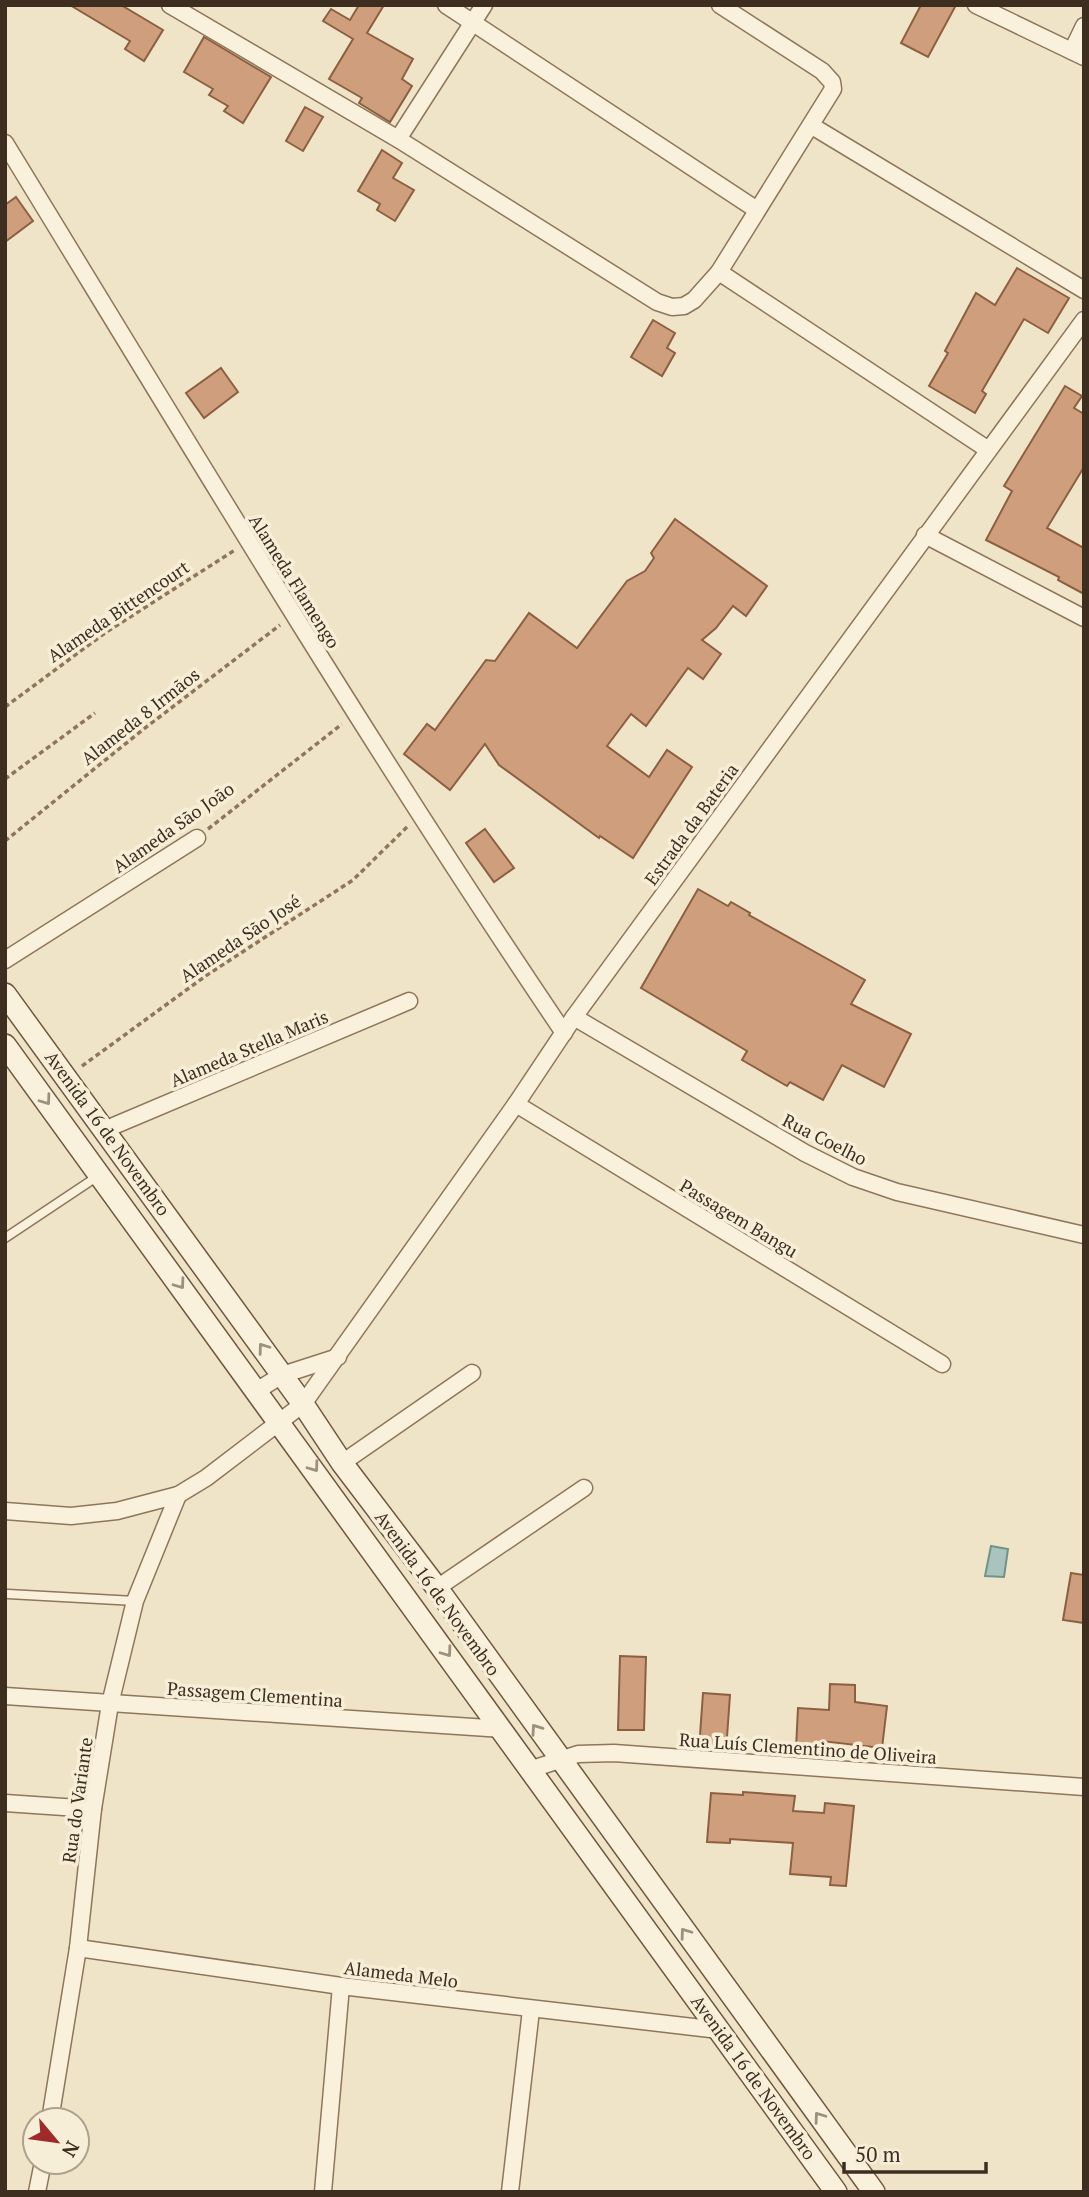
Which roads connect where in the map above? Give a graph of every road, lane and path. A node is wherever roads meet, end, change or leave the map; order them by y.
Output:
1 (170, 5) edge
2 (446, 5) edge
3 (484, 5) edge
4 (720, 5) edge
5 (976, 5) edge
6 (474, 23) junction
7 (1084, 26) edge
8 (1078, 54) edge
9 (812, 126) junction
10 (398, 139) junction
11 (5, 143) edge
12 (757, 210) junction
13 (719, 272) junction
14 (1084, 290) edge
15 (1084, 320) edge
16 (987, 449) junction
17 (925, 535) junction
18 (248, 541) junction
19 (293, 616) junction
20 (1084, 618) edge
21 (5, 708) edge
22 (95, 713) dead end
23 (355, 714) junction
24 (5, 779) edge
25 (419, 815) junction
26 (197, 838) joint
27 (5, 841) edge
28 (5, 960) edge
29 (5, 994) edge
30 (409, 1001) dead end
31 (574, 1017) junction
32 (564, 1033) junction
33 (9, 1058) edge
34 (68, 1076) junction
35 (516, 1104) junction
36 (104, 1130) junction
37 (100, 1174) junction
38 (1084, 1235) edge
39 (5, 1238) edge
40 (338, 1357) junction
41 (942, 1364) dead end
42 (472, 1373) dead end
43 (282, 1375) junction
44 (258, 1390) junction
45 (303, 1404) junction
46 (281, 1422) junction
47 (342, 1463) junction
48 (584, 1488) dead end
49 (178, 1495) junction
50 (5, 1511) edge
51 (436, 1588) junction
52 (8, 1594) dead end
53 (135, 1601) junction
54 (5, 1696) edge
55 (110, 1704) junction
56 (503, 1729) junction
57 (557, 1759) junction
58 (532, 1769) junction
59 (1084, 1787) edge
60 (5, 1803) edge
61 (93, 1809) junction
62 (78, 1948) junction
63 (341, 1986) junction
64 (531, 2010) junction
65 (719, 2031) junction
66 (52, 2106) edge
67 (323, 2192) edge
68 (510, 2192) edge
69 (836, 2192) edge
70 (874, 2192) edge

1 - 10 street
2 - 6 street
3 - 6 street
4 - 9 street
5 - 8 street
6 - 10 street
6 - 12 street
7 - 8 street
9 - 12 street
9 - 14 street
10 - 13 street
11 - 18 street, Alameda Flamengo
12 - 13 street
13 - 16 street
15 - 16 street, Estrada da Bateria
16 - 17 street, Estrada da Bateria
17 - 20 street
17 - 31 street, Estrada da Bateria
18 - 19 street, Alameda Flamengo
18 - 21 path, Alameda Bittencourt
19 - 23 street, Alameda Flamengo
19 - 27 path, Alameda 8 Irmãos
22 - 24 path
23 - 25 street, Alameda Flamengo
23 - 26 path, Alameda São João
25 - 32 street, Alameda Flamengo
25 - 34 path, Alameda São José
26 - 28 street, Alameda São João
29 - 34 main road, Avenida 16 de Novembro
30 - 36 street, Alameda Stella Maris
31 - 32 street, Estrada da Bateria
31 - 38 street, Rua Coelho
32 - 35 street, Estrada da Bateria
33 -> 37 main road, Avenida 16 de Novembro
34 - 36 main road, Avenida 16 de Novembro
35 - 40 street, Estrada da Bateria
35 - 41 street, Passagem Bangu
43 -> 36 main road, Avenida 16 de Novembro
37 - 39 lane
37 -> 44 main road, Avenida 16 de Novembro
40 - 43 street
40 - 45 street, Estrada da Bateria
42 - 47 street
43 - 44 street
43 - 45 main road, Avenida 16 de Novembro
44 - 46 main road, Avenida 16 de Novembro
45 - 46 street, Estrada da Bateria
45 - 47 main road, Avenida 16 de Novembro
46 - 49 street, Estrada da Bateria
46 -> 56 main road, Avenida 16 de Novembro
47 - 51 main road, Avenida 16 de Novembro
48 - 51 street
49 - 50 street
49 - 53 street, Rua do Variante
57 -> 51 main road, Avenida 16 de Novembro
52 - 53 lane
53 - 55 street, Rua do Variante
54 - 55 street, Passagem Clementina
55 - 56 street, Passagem Clementina
55 - 61 street, Rua do Variante
56 - 58 main road, Avenida 16 de Novembro
57 - 58 street, Rua Luís Clementino de Oliveira
57 - 59 street, Rua Luís Clementino de Oliveira
70 -> 57 main road, Avenida 16 de Novembro
58 - 65 main road, Avenida 16 de Novembro
60 - 61 street
61 - 62 street, Rua do Variante
62 - 63 street, Alameda Melo
62 - 66 street, Rua do Variante
63 - 64 street, Alameda Melo
63 - 67 street
64 - 65 street, Alameda Melo
64 - 68 street
65 - 69 main road, Avenida 16 de Novembro

